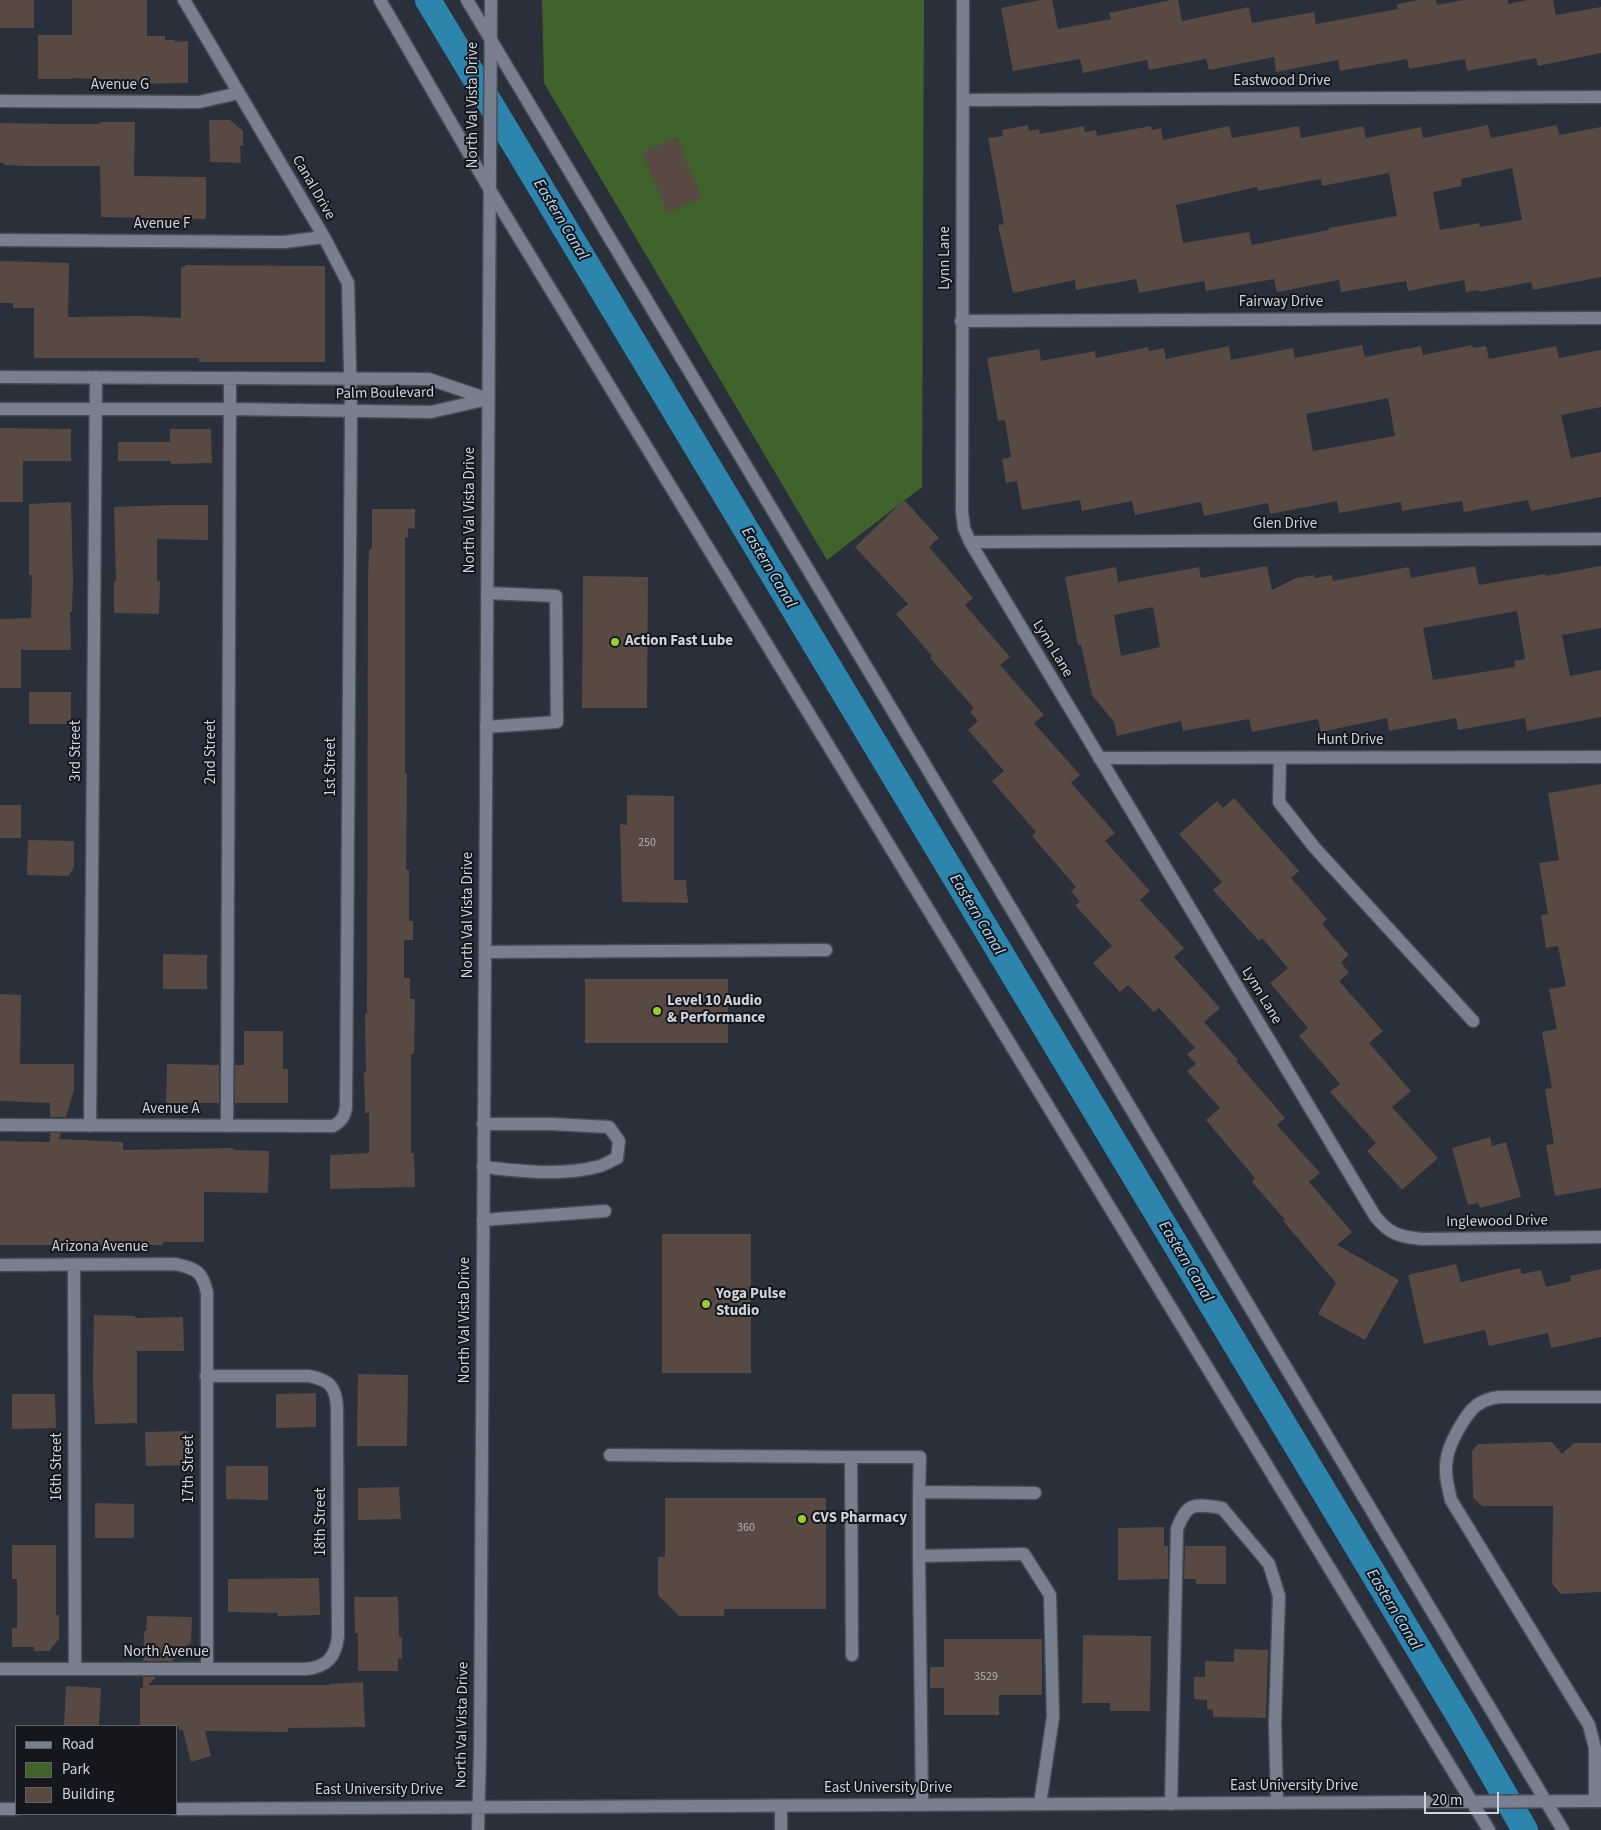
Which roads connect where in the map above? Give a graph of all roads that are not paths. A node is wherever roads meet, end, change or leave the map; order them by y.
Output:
1 (184, 0) edge
2 (380, 0) edge
3 (467, 0) edge
4 (491, 0) edge
5 (963, 0) edge
6 (490, 44) junction
7 (238, 92) junction
8 (1601, 97) edge
9 (963, 100) junction
10 (0, 101) edge
11 (490, 187) junction
12 (324, 237) junction
13 (0, 240) edge
14 (1601, 318) edge
15 (961, 321) junction
16 (0, 377) edge
17 (96, 377) junction
18 (230, 378) junction
19 (351, 378) junction
20 (488, 399) junction
21 (0, 409) edge
22 (96, 409) junction
23 (230, 409) junction
24 (351, 411) junction
25 (1601, 539) edge
26 (970, 542) junction
27 (487, 593) junction
28 (486, 727) junction
29 (1601, 757) edge
30 (1099, 758) junction
31 (1280, 758) junction
32 (826, 950) dead end
33 (485, 952) junction
34 (1472, 1021) dead end
35 (340, 1122) joint
36 (483, 1124) junction
37 (0, 1125) edge
38 (90, 1126) junction
39 (227, 1126) junction
40 (483, 1167) junction
41 (605, 1211) dead end
42 (483, 1220) junction
43 (1394, 1234) joint
44 (1601, 1237) edge
45 (0, 1265) edge
46 (74, 1265) junction
47 (198, 1272) joint
48 (206, 1376) junction
49 (1601, 1397) edge
50 (610, 1455) dead end
51 (851, 1456) junction
52 (919, 1492) junction
53 (1035, 1493) dead end
54 (919, 1556) junction
55 (852, 1655) dead end
56 (330, 1660) joint
57 (0, 1669) edge
58 (75, 1669) junction
59 (207, 1669) junction
60 (1476, 1802) junction
61 (1541, 1802) junction
62 (1598, 1802) edge
63 (1277, 1803) junction
64 (922, 1804) junction
65 (1040, 1804) junction
66 (1171, 1804) junction
67 (781, 1806) junction
68 (478, 1807) junction
69 (0, 1809) edge
70 (15, 1809) edge
71 (178, 1809) edge
72 (478, 1830) edge
73 (781, 1830) edge
74 (1489, 1830) edge
75 (1563, 1830) edge

1 - 7 main road, Canal Drive
2 - 11 main road
3 - 6 main road
4 - 6 main road, North Val Vista Drive
5 - 9 main road, Lynn Lane
6 - 11 main road, North Val Vista Drive
6 - 61 main road
7 - 10 main road, Avenue G
7 - 12 main road, Canal Drive
8 - 9 main road, Eastwood Drive
9 - 15 main road, Lynn Lane
11 - 20 main road, North Val Vista Drive
11 - 60 main road
12 - 13 main road, Avenue F
12 - 19 main road, Canal Drive
14 - 15 main road, Fairway Drive
15 - 26 main road, Lynn Lane
16 - 17 main road, Palm Boulevard
17 - 18 main road, Palm Boulevard
17 - 22 main road, 3rd Street
18 - 19 main road, Palm Boulevard
18 - 23 main road, 2nd Street
19 - 20 main road, Palm Boulevard
19 - 24 main road, Canal Drive
20 - 24 main road, Palm Boulevard
20 - 27 main road, North Val Vista Drive
21 - 22 main road, Palm Boulevard
22 - 23 main road, Palm Boulevard
22 - 38 main road, 3rd Street
23 - 24 main road, Palm Boulevard
23 - 39 main road, 2nd Street
24 - 35 main road, 1st Street
25 - 26 main road, Glen Drive
26 - 30 main road, Lynn Lane
27 - 28 main road, North Val Vista Drive
27 - 28 main road
28 - 33 main road, North Val Vista Drive
29 - 31 main road, Hunt Drive
30 - 31 main road, Hunt Drive
30 - 43 main road, Lynn Lane
31 - 34 main road
32 - 33 main road
33 - 36 main road, North Val Vista Drive
35 - 39 main road, Avenue A
36 - 40 main road, North Val Vista Drive
36 - 40 main road
37 - 38 main road, Avenue A
38 - 39 main road, Avenue A
40 - 42 main road, North Val Vista Drive
41 - 42 main road
42 - 68 main road, North Val Vista Drive
43 - 44 main road, Inglewood Drive
45 - 46 main road, Arizona Avenue
46 - 47 main road, Arizona Avenue
46 - 58 main road, 16th Street
47 - 48 main road, 17th Street
48 - 56 main road, 18th Street
48 - 59 main road, 17th Street
49 - 62 main road
50 - 51 main road
51 - 52 main road
51 - 55 main road
52 - 53 main road
52 - 54 main road
54 - 64 main road
54 - 65 main road
56 - 59 main road, North Avenue
57 - 58 main road, North Avenue
58 - 59 main road, North Avenue
60 - 61 main road, East University Drive
60 - 63 main road, East University Drive
60 - 74 main road
61 - 62 main road, East University Drive
61 - 75 main road
63 - 66 main road, East University Drive
63 - 66 main road
64 - 65 main road, East University Drive
64 - 67 main road, East University Drive
65 - 66 main road, East University Drive
67 - 68 main road, East University Drive
67 - 73 main road
68 - 71 main road, East University Drive
68 - 72 main road, North Val Vista Drive
69 - 70 main road

